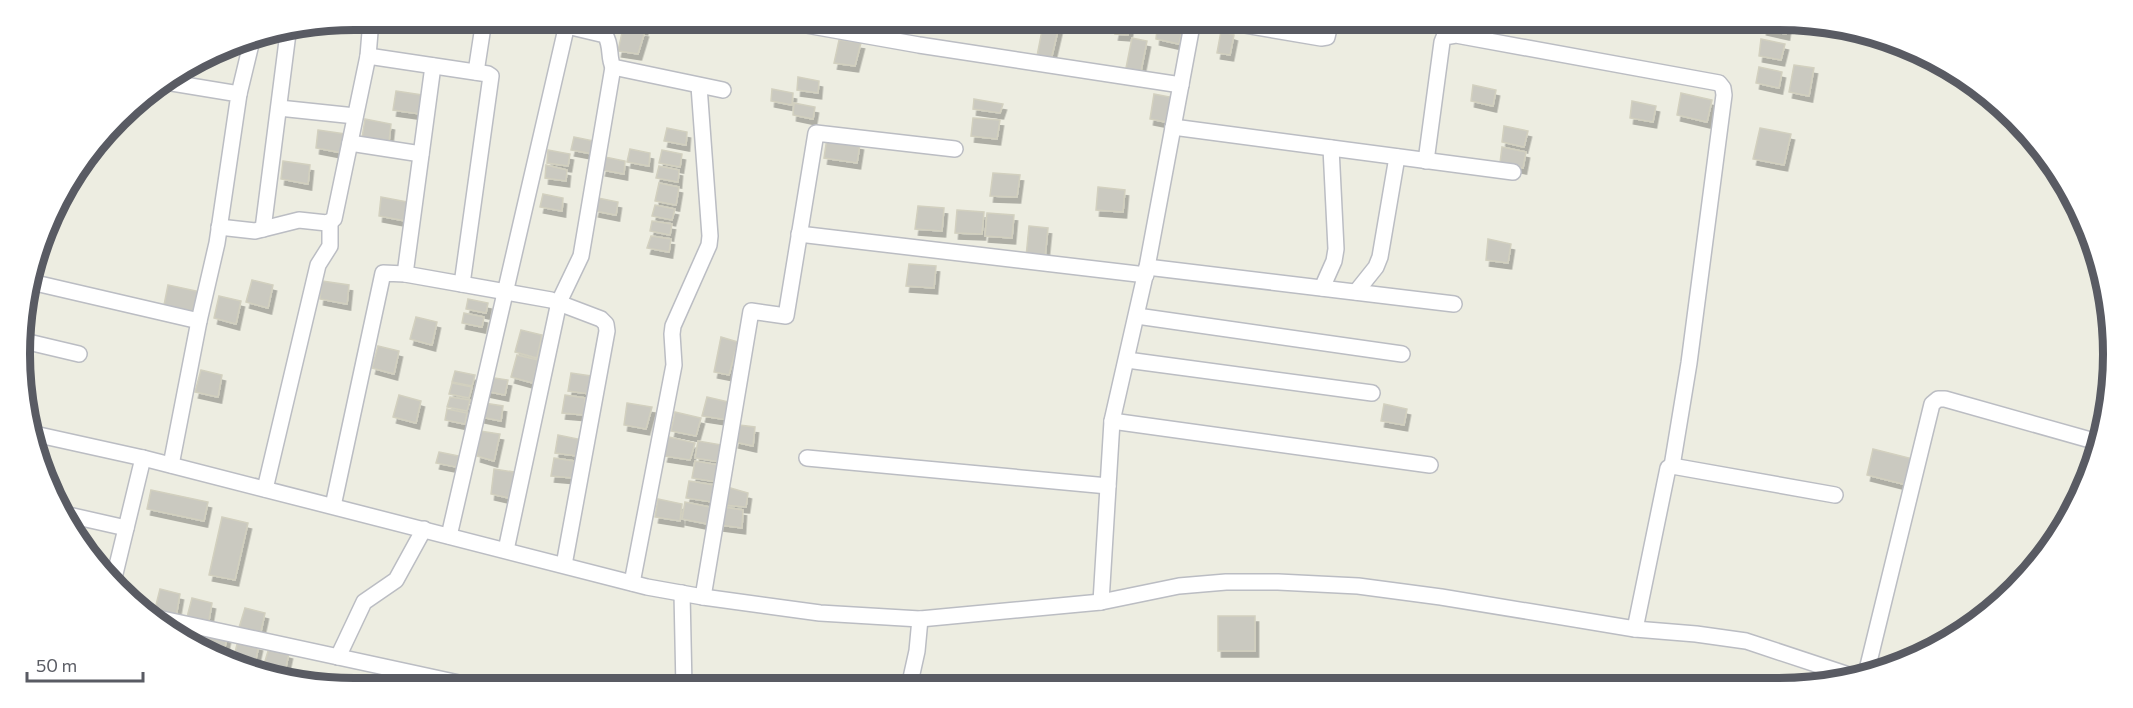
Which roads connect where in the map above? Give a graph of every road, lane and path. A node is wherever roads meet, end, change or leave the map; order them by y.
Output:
1 (370, 30) edge
2 (482, 30) edge
3 (566, 30) edge
4 (590, 30) edge
5 (834, 30) edge
6 (1191, 30) edge
7 (1289, 30) edge
8 (1329, 30) edge
9 (288, 37) edge
10 (250, 47) edge
11 (368, 56) junction
12 (433, 66) junction
13 (613, 67) junction
14 (476, 72) junction
15 (176, 84) edge
16 (1180, 85) junction
17 (699, 86) junction
18 (723, 90) dead end
19 (239, 94) junction
20 (279, 108) junction
21 (355, 116) junction
22 (1173, 128) junction
23 (350, 143) junction
24 (1331, 148) junction
25 (955, 149) dead end
26 (420, 154) junction
27 (1397, 157) junction
28 (1426, 161) junction
29 (1513, 172) dead end
30 (330, 222) junction
31 (219, 227) junction
32 (263, 229) junction
33 (800, 234) junction
34 (1147, 271) junction
35 (405, 274) junction
36 (38, 284) edge
37 (462, 284) junction
38 (1322, 288) junction
39 (505, 291) junction
40 (1356, 292) junction
41 (559, 302) junction
42 (1454, 303) dead end
43 (1137, 316) junction
44 (199, 321) junction
45 (31, 343) edge
46 (80, 354) dead end
47 (1402, 354) dead end
48 (1127, 360) junction
49 (1372, 393) dead end
50 (1112, 421) junction
51 (40, 435) edge
52 (2091, 440) edge
53 (143, 458) junction
54 (807, 458) dead end
55 (171, 465) junction
56 (1430, 465) dead end
57 (1672, 466) junction
58 (1108, 486) junction
59 (265, 489) junction
60 (1835, 495) dead end
61 (333, 506) junction
62 (73, 516) edge
63 (126, 528) junction
64 (424, 529) junction
65 (449, 536) junction
66 (506, 550) junction
67 (564, 565) junction
68 (115, 573) edge
69 (632, 583) junction
70 (682, 593) junction
71 (703, 597) junction
72 (1101, 602) junction
73 (920, 619) junction
74 (171, 621) edge
75 (1635, 629) junction
76 (338, 657) junction
77 (1868, 665) edge
78 (1841, 672) edge
79 (436, 678) edge
80 (686, 678) edge
81 (909, 678) edge

1 - 11 street
2 - 14 street
3 - 39 street
4 - 13 street
5 - 16 street
6 - 16 street
7 - 8 street
9 - 20 street
10 - 19 street
11 - 12 street
11 - 21 street
12 - 14 street
12 - 26 street
13 - 17 street
13 - 41 street
14 - 37 street
15 - 19 street
16 - 22 street
17 - 18 street
17 - 69 street
19 - 31 street
20 - 21 street
20 - 32 street
21 - 23 street
22 - 24 street
22 - 34 street
23 - 26 street
23 - 30 street
24 - 27 street
24 - 38 street
25 - 33 street
26 - 35 street
27 - 28 street
27 - 40 street
28 - 29 street
28 - 57 street
30 - 32 street
30 - 59 street
31 - 32 street
31 - 44 street
33 - 34 street
33 - 71 street
34 - 38 street
34 - 43 street
35 - 37 street
35 - 61 street
36 - 44 street
37 - 39 street
38 - 40 street
39 - 41 street
39 - 65 street
40 - 42 street
41 - 66 street
41 - 67 street
43 - 47 street
43 - 48 street
44 - 55 street
45 - 46 street
48 - 49 street
48 - 50 street
50 - 56 street
50 - 58 street
51 - 53 street
52 - 77 street
53 - 55 street
53 - 63 street
54 - 58 street
55 - 59 street
57 - 60 street
57 - 75 street
58 - 72 street
59 - 61 street
61 - 64 street
62 - 63 street
63 - 68 street
64 - 65 street
64 - 76 street
65 - 66 street
66 - 67 street
67 - 69 street
69 - 70 street
70 - 71 street
70 - 80 street
71 - 73 street
72 - 73 street
72 - 75 street
73 - 81 street
74 - 76 street
75 - 78 street
76 - 79 street

